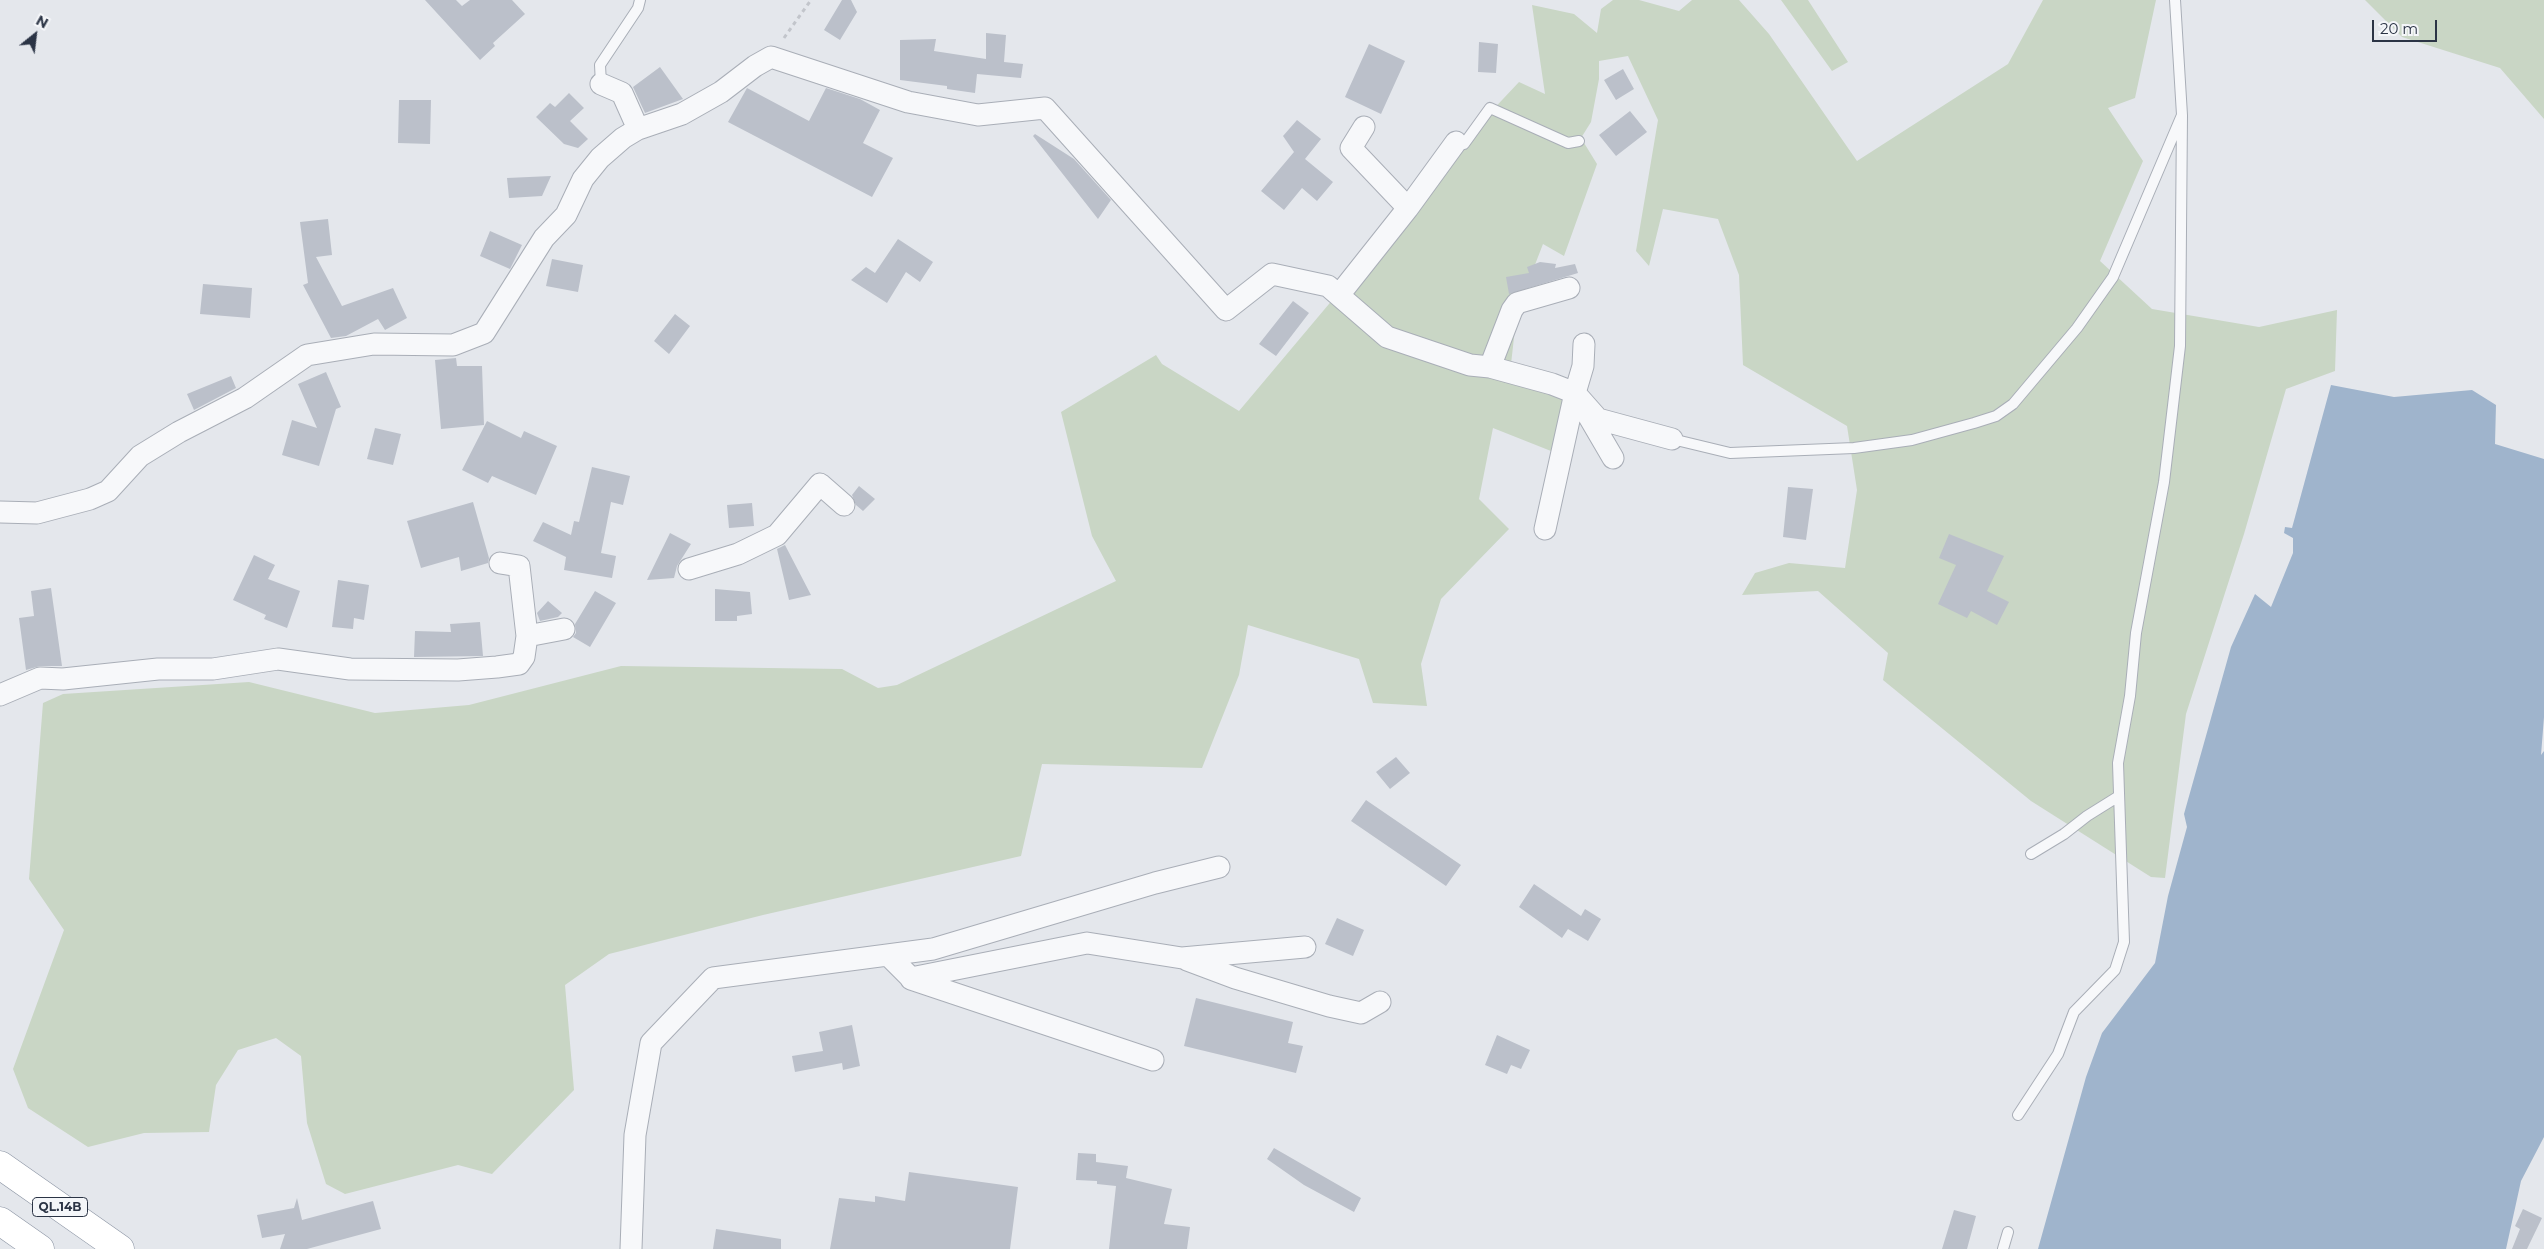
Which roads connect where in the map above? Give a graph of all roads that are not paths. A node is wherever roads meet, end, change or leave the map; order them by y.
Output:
1 (640, 0) edge
2 (2175, 0) edge
3 (601, 84) joint
4 (2182, 115) junction
5 (1364, 127) dead end
6 (638, 129) junction
7 (1579, 141) dead end
8 (1456, 142) joint
9 (1408, 208) junction
10 (1569, 288) dead end
11 (1338, 295) junction
12 (1584, 344) dead end
13 (1490, 367) junction
14 (1576, 393) junction
15 (1672, 439) joint
16 (1613, 458) dead end
17 (844, 505) dead end
18 (0, 512) edge
19 (1545, 529) dead end
20 (500, 563) dead end
21 (689, 569) dead end
22 (564, 629) dead end
23 (527, 636) junction
24 (0, 695) edge
25 (2119, 796) junction
26 (2031, 854) dead end
27 (1220, 867) dead end
28 (1304, 947) dead end
29 (888, 955) junction
30 (1182, 958) junction
31 (911, 978) junction
32 (1380, 1002) dead end
33 (1153, 1060) dead end
34 (2018, 1115) dead end
35 (0, 1165) edge
36 (0, 1221) edge
37 (2008, 1232) dead end
38 (40, 1249) edge
39 (120, 1249) edge
40 (631, 1249) edge
41 (2002, 1249) edge

1 - 3 lane
2 - 4 lane
3 - 6 street
4 - 15 lane
4 - 25 lane
5 - 9 street
6 - 11 street
6 - 18 street
7 - 8 lane
8 - 9 street
9 - 11 street
10 - 13 street
11 - 13 street
12 - 14 street
13 - 14 street
14 - 15 street
14 - 16 street
14 - 19 street
17 - 21 street
20 - 23 street
22 - 23 street
23 - 24 street
25 - 26 lane
25 - 34 lane
27 - 29 street
28 - 30 street
29 - 31 street
29 - 40 street
30 - 31 street
30 - 32 street
31 - 33 street
35 - 39 highway, QL.14B
36 - 38 highway
37 - 41 lane

